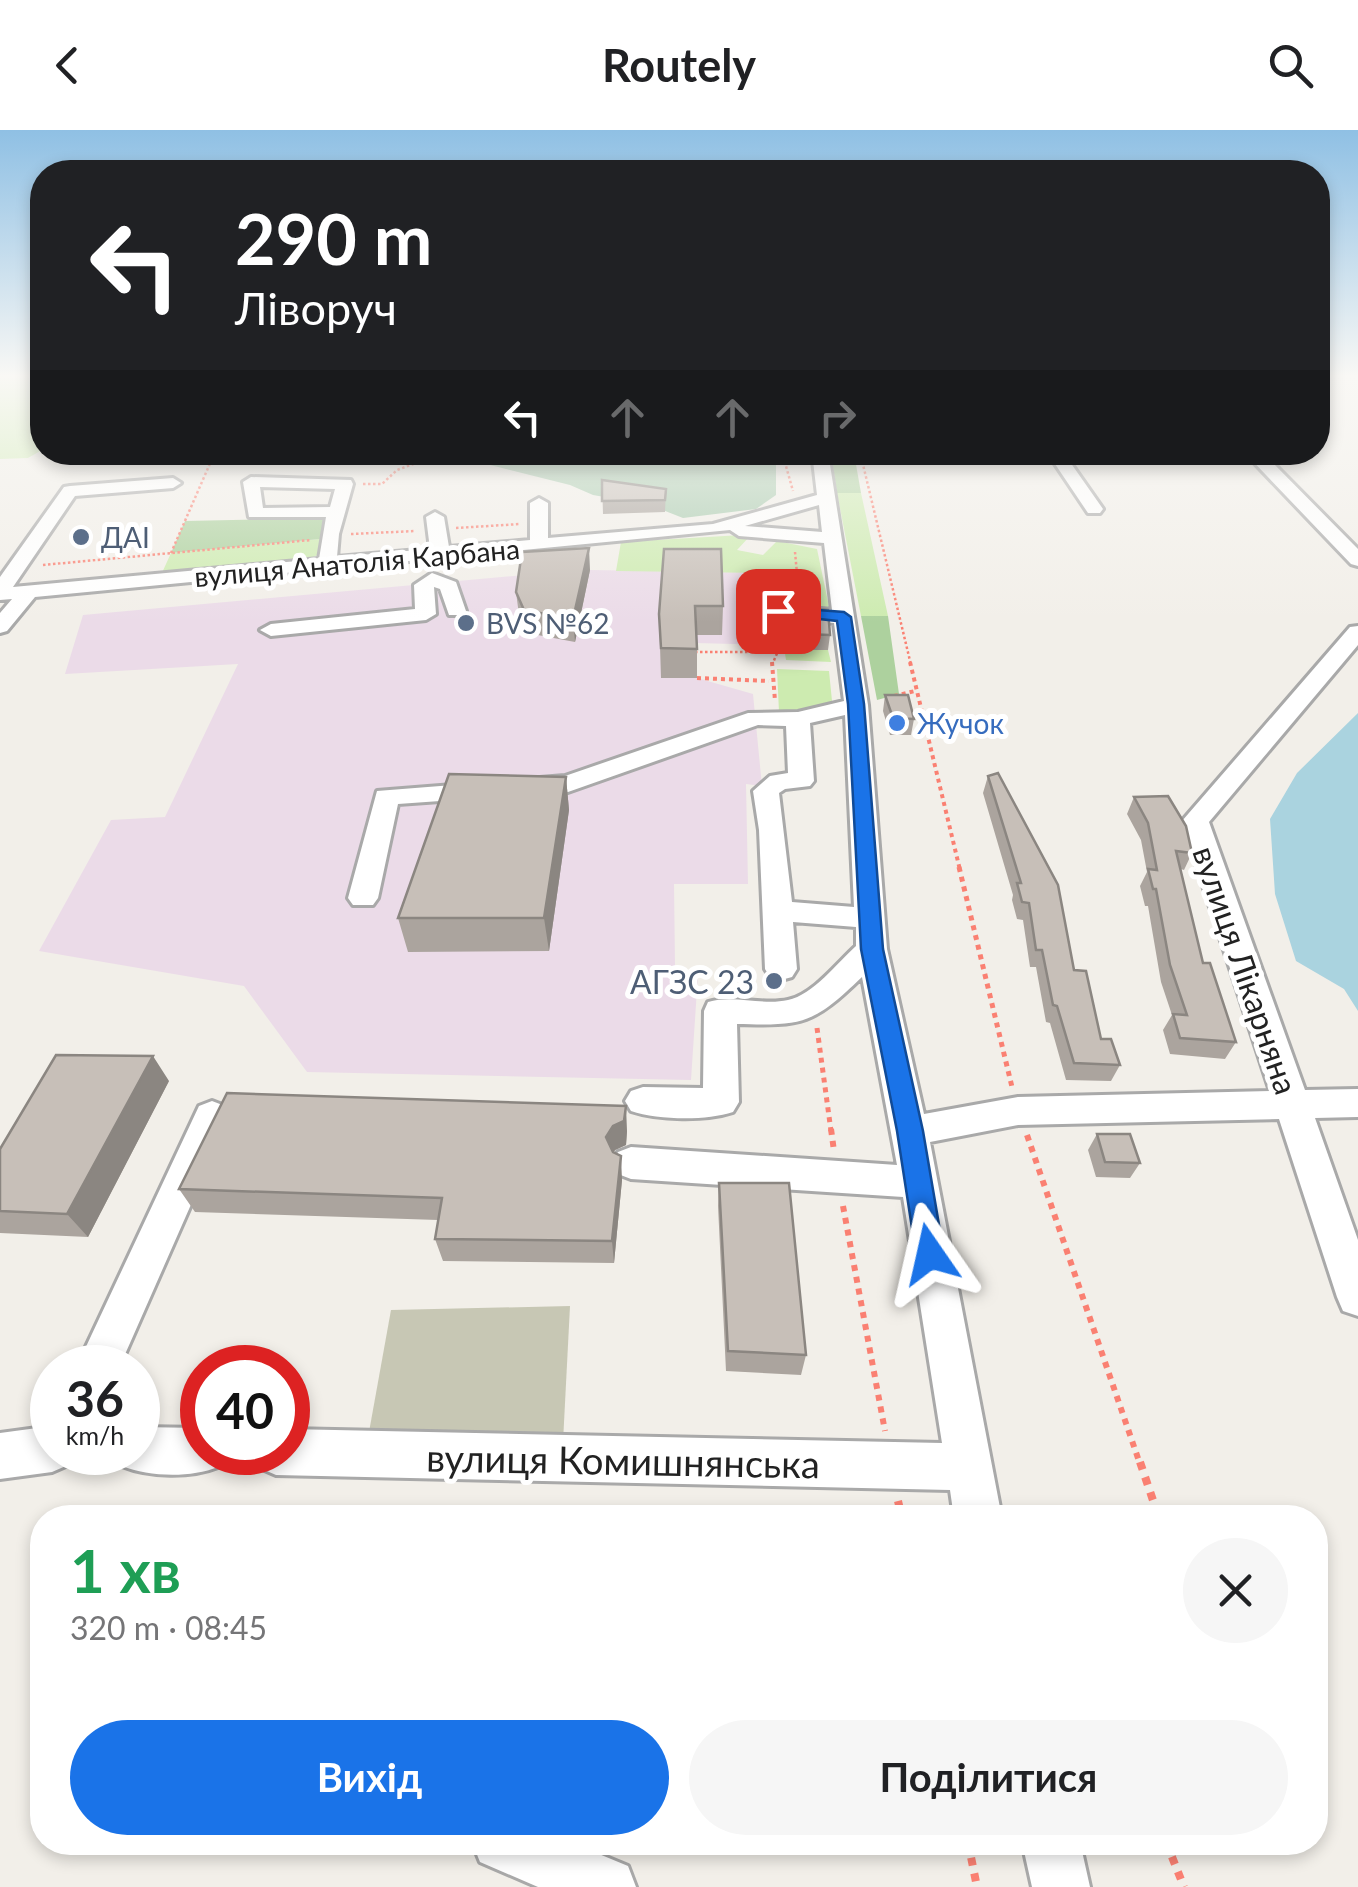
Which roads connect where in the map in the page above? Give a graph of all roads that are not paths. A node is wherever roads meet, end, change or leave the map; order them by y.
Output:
1 (822, 465) edge
2 (1064, 465) edge
3 (1265, 465) edge
4 (173, 483) dead end
5 (826, 498) junction
6 (539, 503) dead end
7 (1094, 509) dead end
8 (339, 512) junction
9 (436, 523) road end
10 (714, 528) junction
11 (833, 538) junction
12 (539, 544) junction
13 (433, 554) junction
14 (1358, 560) edge
15 (329, 565) junction
16 (432, 579) junction
17 (28, 592) junction
18 (0, 593) edge
19 (456, 611) dead end
20 (788, 612) road end
21 (844, 617) junction
22 (0, 627) edge
23 (271, 630) dead end
24 (1358, 632) edge
25 (856, 704) junction
26 (790, 719) junction
27 (363, 898) dead end
28 (778, 911) junction
29 (870, 933) junction
30 (781, 969) dead end
31 (643, 1100) dead end
32 (1358, 1103) edge
33 (1292, 1105) junction
34 (212, 1116) edge
35 (910, 1131) junction
36 (631, 1163) dead end
37 (916, 1182) junction
38 (1358, 1298) edge
39 (107, 1345) edge
40 (30, 1452) edge
41 (310, 1453) edge
42 (0, 1456) edge
43 (971, 1467) junction
44 (976, 1505) edge
45 (531, 1855) edge
46 (1054, 1855) edge
47 (608, 1887) edge
48 (1061, 1887) edge

1 - 5 street
2 - 7 street
3 - 14 street
4 - 18 street
5 - 10 street
5 - 11 street
6 - 12 street
8 - 8 street
8 - 15 street
9 - 13 street
10 - 11 street
10 - 12 street, вулиця Анатолія Карбана
11 - 21 street
12 - 13 street, вулиця Анатолія Карбана
13 - 15 street, вулиця Анатолія Карбана
13 - 16 street
15 - 17 street, вулиця Анатолія Карбана
16 - 19 street
16 - 23 street
17 - 18 street, вулиця Анатолія Карбана
17 - 22 street
20 - 21 street
21 - 25 street
24 - 33 street, вулиця Лікарняна
25 - 26 street
25 - 29 street
26 - 27 street
26 - 28 street
28 - 29 street
28 - 30 street
29 - 31 street
29 - 35 street
32 - 33 street
33 - 35 street
33 - 38 street, вулиця Лікарняна
34 - 39 street
35 - 37 street
36 - 37 street
37 - 43 street
40 - 42 street
41 - 43 street, вулиця Комишнянська
43 - 44 street
45 - 47 street
46 - 48 street

